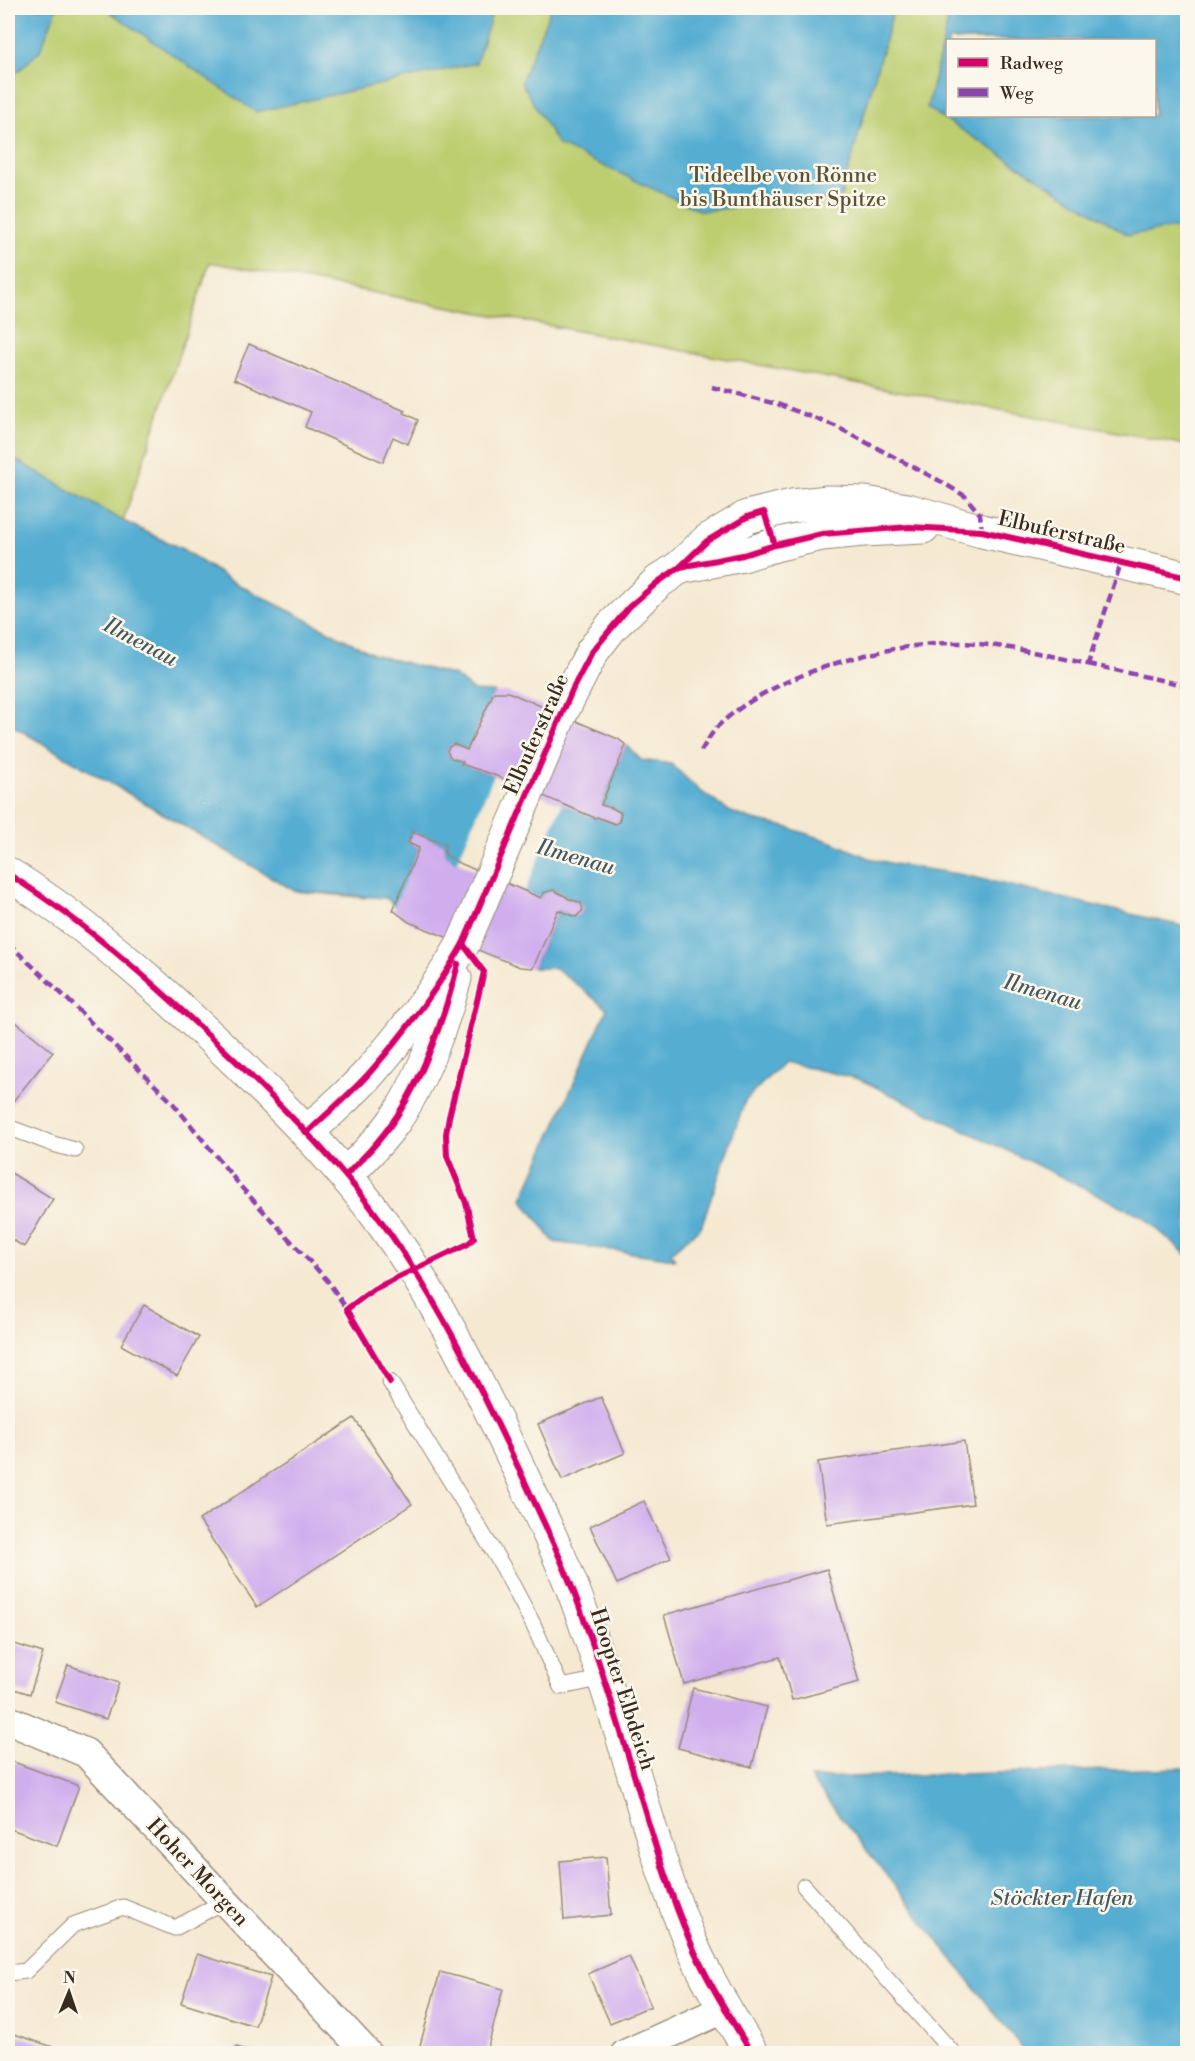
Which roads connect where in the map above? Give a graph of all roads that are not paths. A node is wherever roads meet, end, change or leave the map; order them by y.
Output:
1 (1188, 578) edge
2 (8, 874) edge
3 (464, 944) junction
4 (8, 1127) edge
5 (308, 1132) junction
6 (75, 1150) dead end
7 (346, 1175) junction
8 (390, 1382) dead end
9 (605, 1678) junction
10 (8, 1720) edge
11 (804, 1886) dead end
12 (225, 1901) junction
13 (8, 1973) edge
14 (724, 2009) junction
15 (368, 2054) edge
16 (625, 2054) edge
17 (752, 2054) edge
18 (954, 2054) edge

1 - 3 street, Elbuferstraße
2 - 5 street, Hoopter Elbdeich
3 - 5 street, Elbuferstraße
3 - 7 street, Elbuferstraße
4 - 6 lane
5 - 7 street, Hoopter Elbdeich
7 - 9 street, Hoopter Elbdeich
8 - 9 lane
9 - 14 street, Hoopter Elbdeich
10 - 12 street, Hoher Morgen
11 - 18 lane
12 - 13 lane
12 - 15 street, Hoher Morgen
14 - 16 street
14 - 17 street, Hoopter Elbdeich

